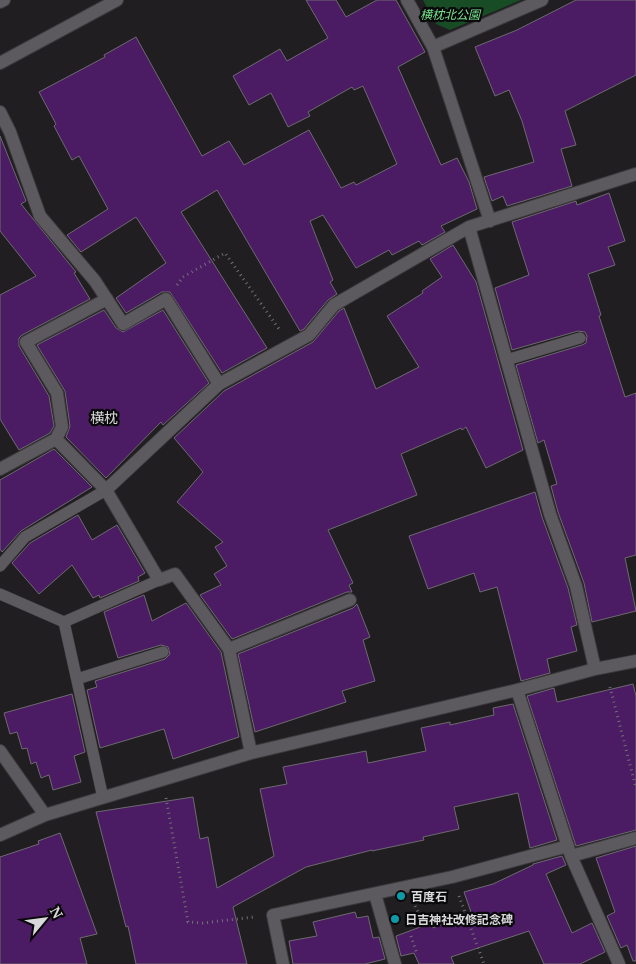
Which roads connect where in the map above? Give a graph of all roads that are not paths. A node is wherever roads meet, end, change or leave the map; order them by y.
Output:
1 (4, 0) edge
2 (117, 0) edge
3 (407, 0) edge
4 (542, 0) edge
5 (0, 2) edge
6 (433, 47) junction
7 (0, 63) edge
8 (0, 112) edge
9 (636, 174) edge
10 (490, 221) junction
11 (469, 228) junction
12 (107, 299) junction
13 (580, 338) dead end
14 (506, 360) junction
15 (219, 384) junction
16 (56, 438) junction
17 (0, 469) edge
18 (106, 490) junction
19 (0, 566) edge
20 (159, 580) junction
21 (0, 594) edge
22 (350, 600) dead end
23 (64, 622) junction
24 (229, 648) junction
25 (163, 652) dead end
26 (636, 661) edge
27 (600, 668) junction
28 (77, 679) junction
29 (517, 690) junction
30 (0, 750) edge
31 (251, 753) junction
32 (103, 798) junction
33 (45, 815) junction
34 (0, 835) edge
35 (636, 838) edge
36 (570, 851) junction
37 (375, 894) junction
38 (283, 964) edge
39 (395, 964) edge
40 (619, 964) edge

1 - 5 street
2 - 7 street
3 - 6 street
4 - 6 street
6 - 10 street
8 - 12 street
9 - 10 street
10 - 11 street
11 - 14 street
11 - 15 street
12 - 15 street
12 - 16 street
13 - 14 lane
14 - 27 street
15 - 18 street
16 - 17 street
16 - 18 street
18 - 19 lane
18 - 20 street
20 - 23 lane
20 - 24 street
21 - 23 lane
22 - 24 street
23 - 28 lane
24 - 31 street
25 - 28 lane
26 - 27 street
27 - 29 street
28 - 32 lane
29 - 31 street
29 - 36 street
30 - 33 street
31 - 32 street
32 - 33 street
33 - 34 street
35 - 36 street
36 - 37 street
36 - 40 street
37 - 38 street
37 - 39 street

